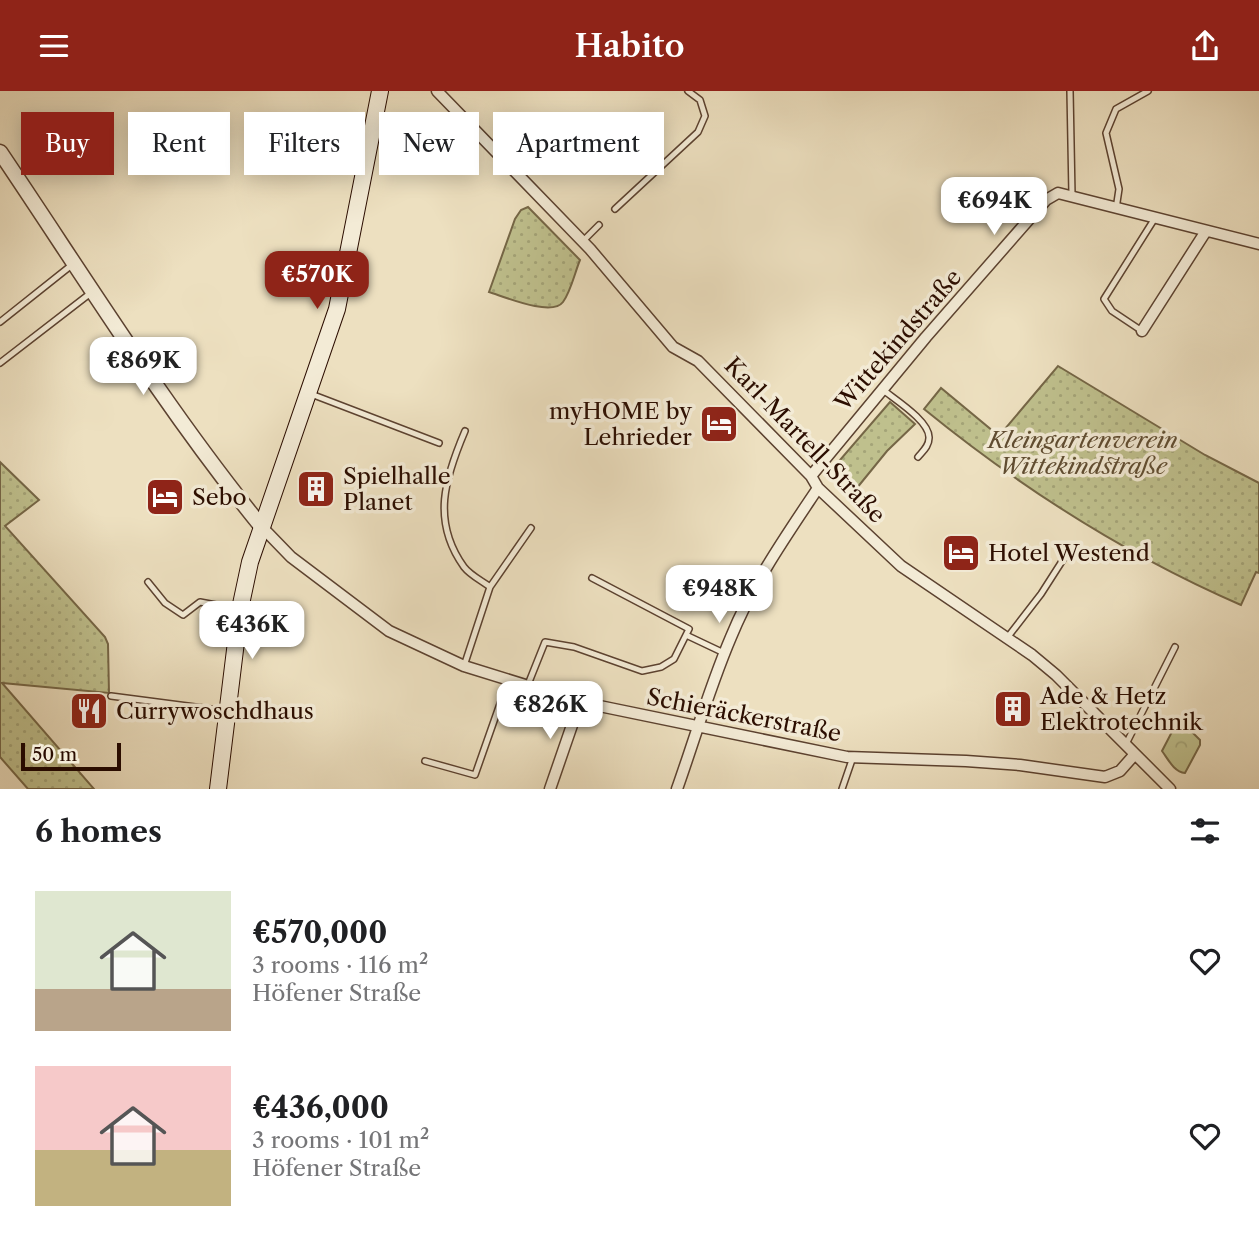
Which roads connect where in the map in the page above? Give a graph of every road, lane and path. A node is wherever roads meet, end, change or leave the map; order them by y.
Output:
1 (380, 91) edge
2 (437, 91) edge
3 (688, 91) edge
4 (1070, 91) edge
5 (1148, 91) edge
6 (0, 152) edge
7 (1072, 195) junction
8 (615, 209) dead end
9 (1116, 209) junction
10 (1155, 218) junction
11 (599, 225) dead end
12 (1206, 231) junction
13 (582, 242) junction
14 (1259, 244) edge
15 (73, 264) junction
16 (92, 292) junction
17 (0, 322) edge
18 (1142, 331) joint
19 (0, 363) edge
20 (882, 390) junction
21 (308, 393) junction
22 (465, 431) dead end
23 (439, 443) dead end
24 (918, 457) dead end
25 (811, 475) junction
26 (818, 488) junction
27 (261, 526) junction
28 (531, 528) dead end
29 (1066, 555) dead end
30 (592, 579) dead end
31 (148, 582) dead end
32 (490, 587) junction
33 (240, 609) junction
34 (686, 635) junction
35 (1007, 638) junction
36 (1175, 647) dead end
37 (724, 654) junction
38 (464, 666) junction
39 (508, 681) junction
40 (527, 687) junction
41 (111, 696) dead end
42 (580, 702) junction
43 (227, 711) junction
44 (697, 726) junction
45 (1126, 744) junction
46 (1135, 754) junction
47 (853, 757) junction
48 (425, 761) dead end
49 (218, 789) edge
50 (550, 789) edge
51 (677, 789) edge
52 (842, 789) edge
53 (1170, 789) edge

1 - 21 main road
2 - 13 street, Karl-Martell-Straße
3 - 8 lane
4 - 7 lane
5 - 9 lane
6 - 15 street
7 - 9 street
7 - 20 street, Wittekindstraße
9 - 10 street
10 - 12 street
10 - 18 lane
11 - 13 lane
12 - 14 street
12 - 18 street
13 - 25 street, Karl-Martell-Straße
15 - 16 street
15 - 17 lane
16 - 19 lane
16 - 27 street
20 - 24 lane
20 - 25 street, Wittekindstraße
21 - 23 lane
21 - 27 main road
22 - 32 lane
25 - 26 street, Karl-Martell-Straße
26 - 35 street, Karl-Martell-Straße
26 - 37 street
27 - 33 main road
27 - 38 street, Schieräckerstraße
28 - 32 lane
29 - 35 lane
30 - 34 lane
31 - 33 lane
32 - 38 lane
33 - 43 main road
34 - 37 lane
34 - 40 lane
35 - 45 street, Karl-Martell-Straße
36 - 45 lane
37 - 44 street
38 - 39 street, Schieräckerstraße
39 - 40 street, Schieräckerstraße
39 - 48 lane
40 - 42 street, Schieräckerstraße
41 - 43 lane
42 - 44 street, Schieräckerstraße
42 - 50 street
43 - 49 main road
44 - 47 street, Schieräckerstraße
44 - 51 street
45 - 46 street, Karl-Martell-Straße
46 - 47 street, Schieräckerstraße
46 - 53 street, Karl-Martell-Straße
47 - 52 lane

